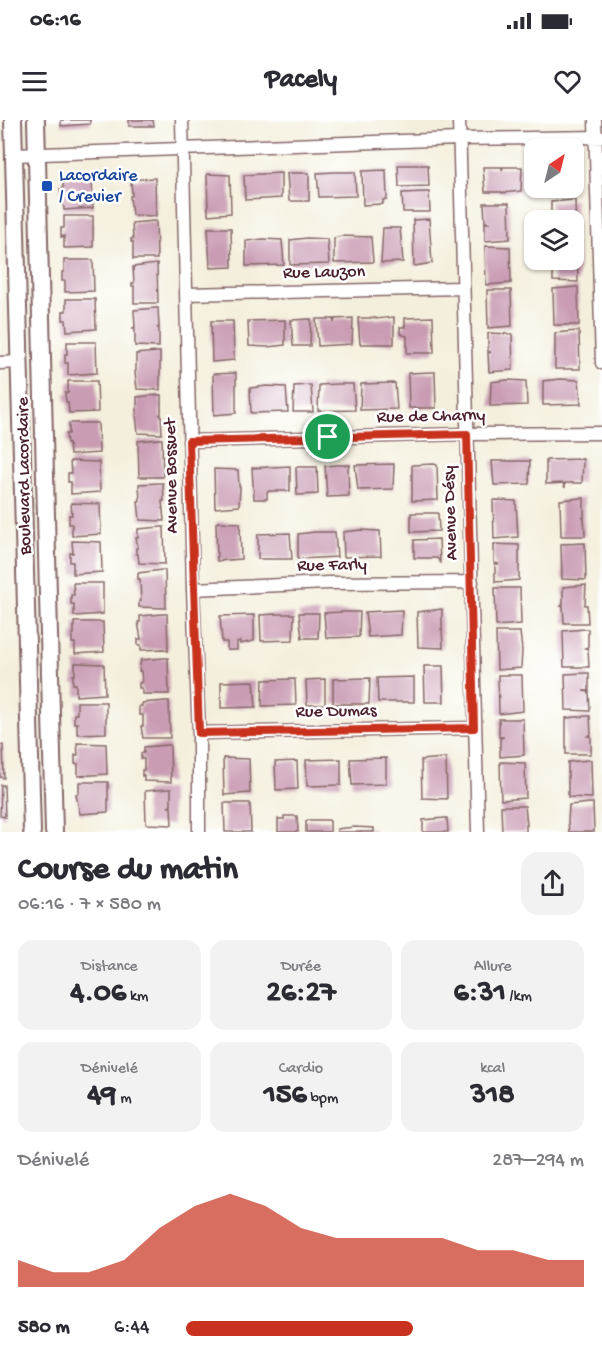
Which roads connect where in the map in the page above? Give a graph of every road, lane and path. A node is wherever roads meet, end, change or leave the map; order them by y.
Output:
1 (13, 120) edge
2 (36, 120) edge
3 (182, 120) edge
4 (459, 120) edge
5 (595, 120) edge
6 (599, 137) edge
7 (459, 139) junction
8 (182, 148) junction
9 (37, 153) junction
10 (14, 154) junction
11 (462, 288) junction
12 (186, 294) junction
13 (19, 362) junction
14 (0, 363) edge
15 (602, 363) edge
16 (602, 433) edge
17 (467, 434) junction
18 (189, 441) junction
19 (472, 582) junction
20 (193, 589) junction
21 (474, 728) junction
22 (199, 733) junction
23 (32, 832) edge
24 (54, 832) edge
25 (199, 832) edge
26 (478, 832) edge

1 - 10 main road, Boulevard Lacordaire
2 - 9 main road, Boulevard Lacordaire
3 - 8 street, Avenue Bossuet
4 - 7 street, Avenue Désy
5 - 6 street
6 - 7 street
6 - 15 street
7 - 8 street
7 - 11 street, Avenue Désy
8 - 9 street
8 - 12 street, Avenue Bossuet
9 - 10 street
9 - 24 main road, Boulevard Lacordaire
10 - 13 main road, Boulevard Lacordaire
11 - 12 street, Rue Lauzon
11 - 17 street, Avenue Désy
12 - 18 street, Avenue Bossuet
13 - 14 street
13 - 23 main road, Boulevard Lacordaire
16 - 17 street, Rue de Charny
17 - 18 street, Rue de Charny
17 - 19 street, Avenue Désy
18 - 20 street, Avenue Bossuet
19 - 20 street, Rue Farly
19 - 21 street, Avenue Désy
20 - 22 street, Avenue Bossuet
21 - 22 street, Rue Dumas
21 - 26 street, Avenue Désy
22 - 25 street, Avenue Bossuet

